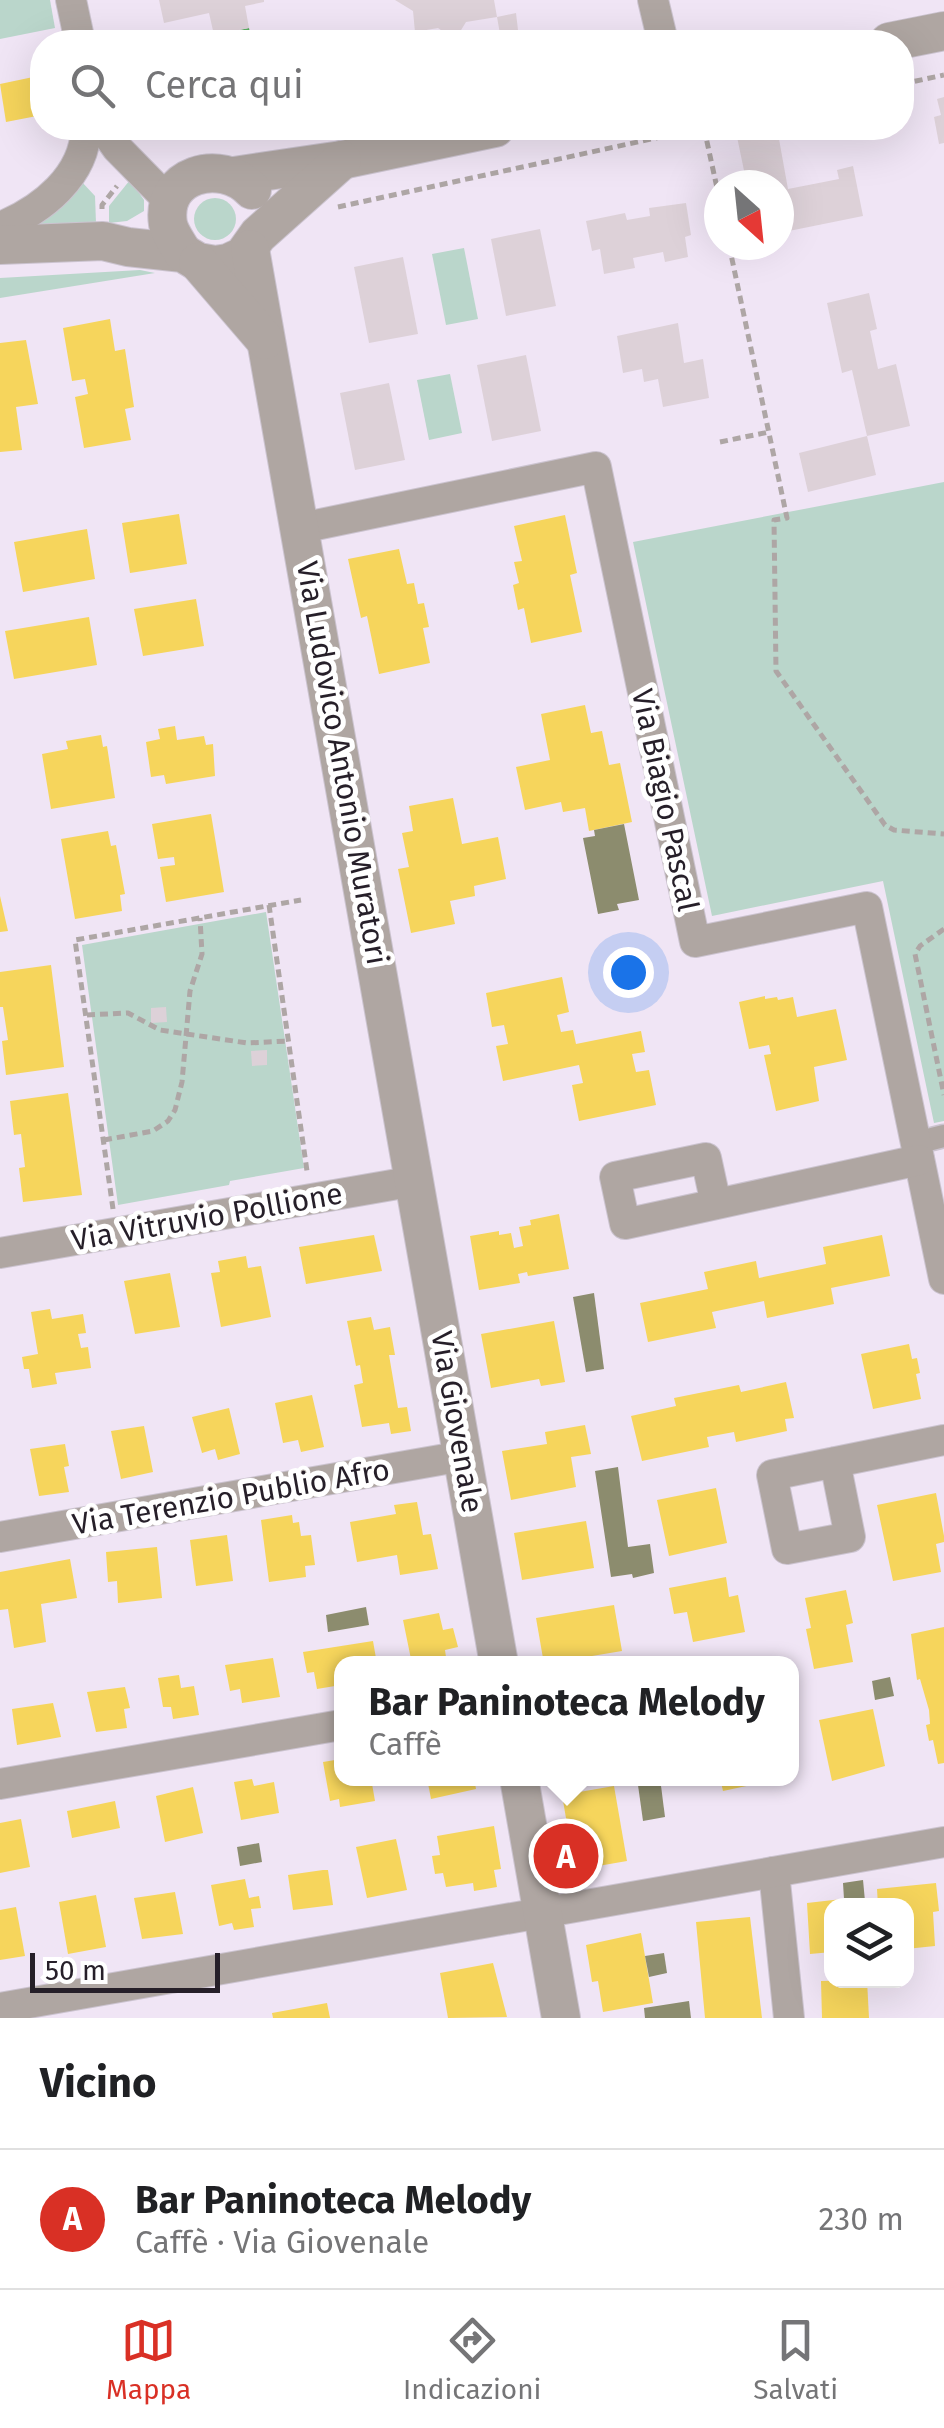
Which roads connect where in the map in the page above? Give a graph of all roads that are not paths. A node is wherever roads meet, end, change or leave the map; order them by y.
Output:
1 (72, 0) edge
2 (654, 0) edge
3 (78, 30) edge
4 (660, 30) edge
5 (944, 31) edge
6 (914, 37) edge
7 (84, 140) edge
8 (111, 140) edge
9 (438, 140) edge
10 (342, 160) junction
11 (135, 163) junction
12 (219, 174) junction
13 (169, 207) junction
14 (0, 228) edge
15 (104, 241) junction
16 (254, 242) junction
17 (0, 245) edge
18 (190, 258) junction
19 (269, 344) junction
20 (301, 528) junction
21 (926, 1146) edge
22 (415, 1181) junction
23 (716, 1204) dead end
24 (0, 1253) edge
25 (944, 1279) edge
26 (944, 1440) edge
27 (463, 1456) junction
28 (834, 1462) dead end
29 (0, 1537) edge
30 (498, 1656) edge
31 (334, 1725) edge
32 (0, 1784) edge
33 (520, 1786) edge
34 (944, 1842) edge
35 (774, 1872) junction
36 (542, 1912) junction
37 (0, 2008) edge
38 (561, 2018) edge
39 (789, 2018) edge

1 - 3 street
2 - 4 street
5 - 6 street
7 - 14 street
8 - 11 street
9 - 10 street
10 - 12 street
10 - 16 street
11 - 12 street
11 - 13 street
12 - 13 street
12 - 16 street
13 - 15 street
13 - 18 street
15 - 17 street
15 - 18 street
16 - 18 street
16 - 19 street, Via Ludovico Antonio Muratori
18 - 19 street
19 - 20 street, Via Ludovico Antonio Muratori
20 - 21 street, Via Biagio Pascal
20 - 22 street, Via Ludovico Antonio Muratori
21 - 23 street
21 - 25 street, Via Biagio Pascal
22 - 24 street, Via Vitruvio Pollione
22 - 27 street, Via Giovenale
26 - 28 street
27 - 29 street, Via Terenzio Publio Afro
27 - 30 street, Via Giovenale
31 - 32 street
33 - 36 street
34 - 35 street
35 - 36 street
35 - 39 street
36 - 37 street
36 - 38 street

